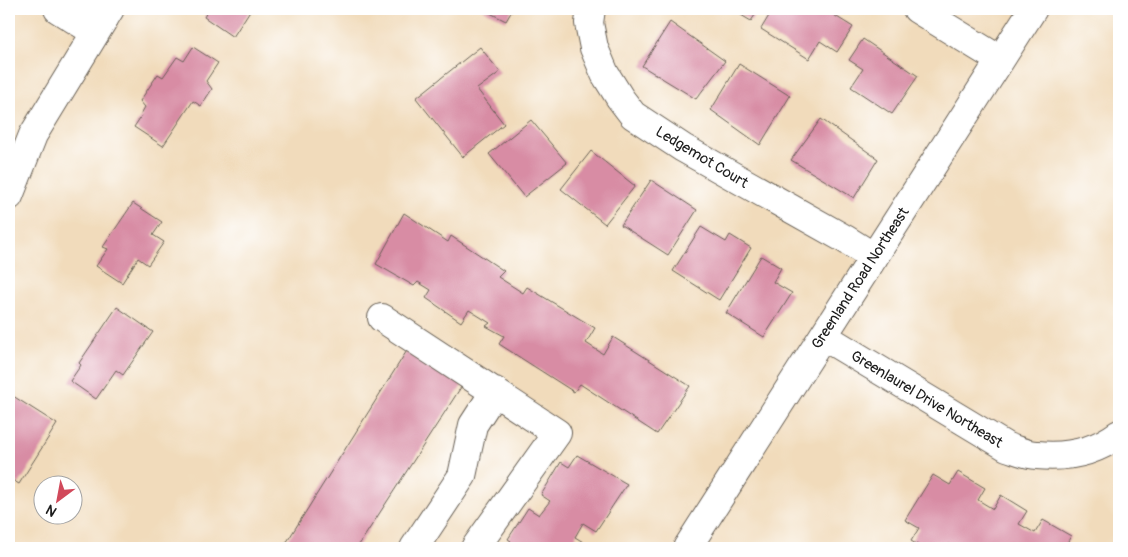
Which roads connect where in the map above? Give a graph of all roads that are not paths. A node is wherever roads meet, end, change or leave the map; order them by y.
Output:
1 (58, 9) edge
2 (110, 9) edge
3 (591, 9) edge
4 (917, 9) edge
5 (1033, 9) edge
6 (95, 32) junction
7 (1000, 60) junction
8 (9, 196) edge
9 (874, 257) junction
10 (382, 318) dead end
11 (823, 336) junction
12 (495, 391) junction
13 (1119, 434) edge
14 (414, 548) edge
15 (475, 548) edge
16 (687, 548) edge

1 - 6 street
2 - 6 street
3 - 9 street, Ledgemot Court
4 - 7 street
5 - 7 street, Greenland Road Northeast
6 - 8 street
7 - 9 street, Greenland Road Northeast
9 - 11 street, Greenland Road Northeast
10 - 12 street
11 - 13 street, Greenlaurel Drive Northeast
11 - 16 street, Greenland Road Northeast
12 - 14 street
12 - 15 street

